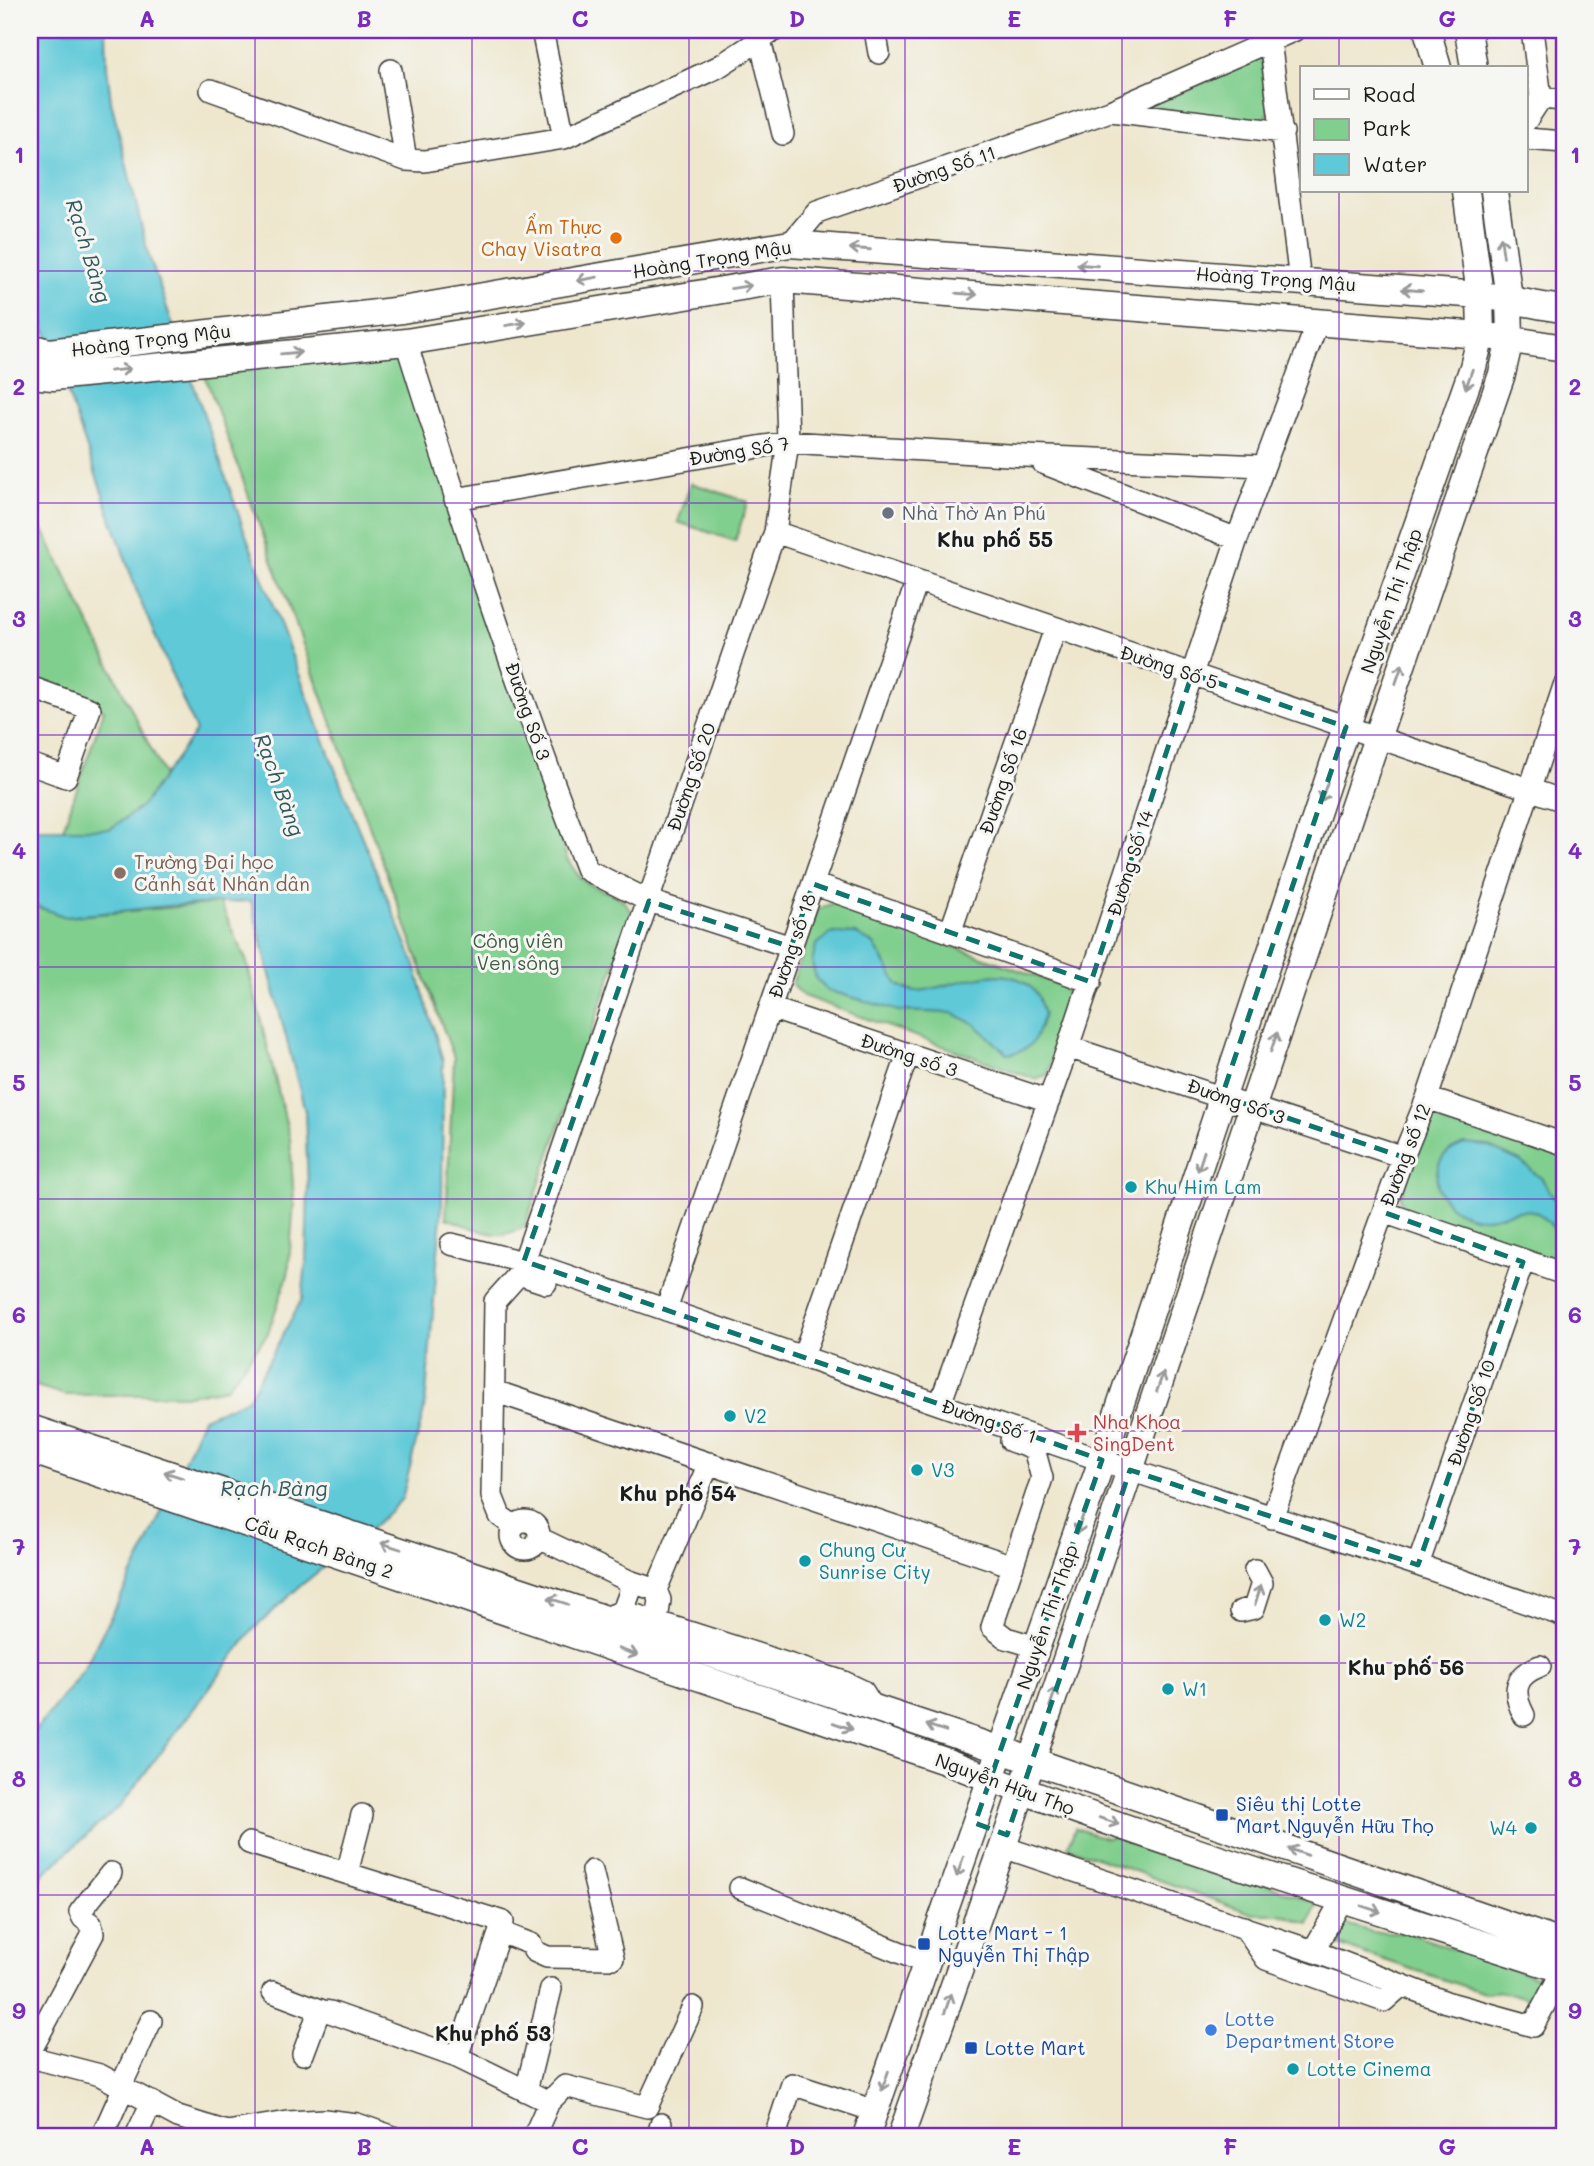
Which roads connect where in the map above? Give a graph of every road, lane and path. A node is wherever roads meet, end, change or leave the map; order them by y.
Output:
1 (542, 30) edge
2 (875, 30) edge
3 (1296, 30) edge
4 (1427, 30) edge
5 (1443, 30) edge
6 (1468, 30) edge
7 (1486, 30) edge
8 (1532, 30) edge
9 (767, 35) edge
10 (1270, 40) junction
11 (879, 53) dead end
12 (1437, 66) edge
13 (1448, 66) edge
14 (1474, 66) edge
15 (1486, 66) edge
16 (391, 70) dead end
17 (211, 90) dead end
18 (1541, 98) junction
19 (1564, 100) edge
20 (1110, 111) junction
21 (1528, 118) edge
22 (1283, 132) junction
23 (783, 134) dead end
24 (564, 138) junction
25 (1528, 139) edge
26 (1564, 142) edge
27 (406, 160) junction
28 (1466, 192) edge
29 (1494, 192) edge
30 (790, 244) junction
31 (1137, 269) junction
32 (783, 280) junction
33 (1300, 281) junction
34 (1480, 295) junction
35 (1509, 298) junction
36 (1130, 306) junction
37 (1564, 309) edge
38 (1318, 321) junction
39 (1480, 335) junction
40 (1510, 339) junction
41 (406, 342) junction
42 (30, 347) edge
43 (1564, 348) edge
44 (30, 375) edge
45 (788, 442) junction
46 (1025, 456) junction
47 (1263, 466) junction
48 (455, 499) junction
49 (775, 532) junction
50 (1237, 538) junction
51 (917, 581) junction
52 (1055, 629) junction
53 (1192, 674) junction
54 (1564, 686) edge
55 (30, 687) edge
56 (1346, 727) junction
57 (1377, 739) junction
58 (30, 764) edge
59 (1530, 790) junction
60 (1564, 801) edge
61 (813, 884) junction
62 (649, 901) junction
63 (950, 933) junction
64 (791, 947) junction
65 (1091, 982) junction
66 (770, 1008) junction
67 (1068, 1047) junction
68 (908, 1055) junction
69 (1222, 1096) junction
70 (1427, 1098) junction
71 (1049, 1101) junction
72 (1252, 1107) junction
73 (1564, 1144) edge
74 (1403, 1157) junction
75 (1383, 1212) junction
76 (451, 1244) dead end
77 (1523, 1262) junction
78 (538, 1272) junction
79 (1564, 1275) edge
80 (666, 1310) junction
81 (803, 1357) junction
82 (494, 1391) junction
83 (940, 1404) junction
84 (30, 1428) edge
85 (30, 1450) edge
86 (74, 1453) junction
87 (1102, 1460) junction
88 (709, 1463) junction
89 (1130, 1470) junction
90 (1272, 1518) junction
91 (1418, 1565) junction
92 (1013, 1566) junction
93 (1255, 1570) dead end
94 (452, 1579) junction
95 (629, 1581) junction
96 (656, 1590) junction
97 (1562, 1609) edge
98 (1241, 1611) dead end
99 (616, 1617) junction
100 (656, 1627) junction
101 (1037, 1647) junction
102 (1540, 1666) dead end
103 (1524, 1715) dead end
104 (1013, 1717) junction
105 (1043, 1729) junction
106 (1001, 1750) junction
107 (1032, 1761) junction
108 (990, 1779) junction
109 (1021, 1792) junction
110 (362, 1815) dead end
111 (975, 1823) junction
112 (1005, 1841) junction
113 (249, 1843) dead end
114 (592, 1871) dead end
115 (111, 1873) dead end
116 (347, 1873) junction
117 (740, 1888) dead end
118 (1342, 1900) junction
119 (1502, 1922) junction
120 (501, 1927) junction
121 (1244, 1927) junction
122 (1564, 1930) edge
123 (1313, 1951) junction
124 (1564, 1961) edge
125 (926, 1963) junction
126 (1402, 1985) junction
127 (551, 1989) dead end
128 (273, 1992) dead end
129 (693, 2007) dead end
130 (323, 2011) junction
131 (151, 2021) dead end
132 (30, 2052) edge
133 (303, 2054) dead end
134 (30, 2057) edge
135 (457, 2057) junction
136 (122, 2086) junction
137 (526, 2091) junction
138 (152, 2102) junction
139 (549, 2102) junction
140 (874, 2111) junction
141 (186, 2129) edge
142 (102, 2136) edge
143 (136, 2136) edge
144 (391, 2136) edge
145 (534, 2136) edge
146 (775, 2136) edge
147 (866, 2136) edge
148 (901, 2136) edge

1 - 24 street
2 - 11 street
3 - 10 street, Đường Số 11
4 - 12 main road
5 - 13 main road
6 - 14 main road
7 - 15 main road
8 - 18 street
9 - 23 street
9 - 24 street
10 - 20 street, Đường Số 11
10 - 22 street
16 - 27 street
17 - 27 street
18 - 19 street
18 - 21 street
20 - 22 street, Đường Số 11
20 - 30 street, Đường Số 11
22 - 33 street
24 - 27 street
25 - 26 street
28 - 34 main road, Nguyễn Thị Thập
35 -> 29 main road, Nguyễn Thị Thập
31 -> 30 main road, Hoàng Trọng Mậu
30 - 32 main road
30 -> 42 main road, Hoàng Trọng Mậu
31 - 33 main road, Hoàng Trọng Mậu
31 - 36 main road
32 -> 36 main road, Hoàng Trọng Mậu
41 -> 32 main road, Hoàng Trọng Mậu
32 - 45 street, Đường Số 20
34 -> 33 main road, Hoàng Trọng Mậu
34 - 35 main road, Hoàng Trọng Mậu
34 - 39 main road, Nguyễn Thị Thập
35 - 37 main road, Hoàng Trọng Mậu
35 - 40 main road, Nguyễn Thị Thập
36 - 38 main road, Hoàng Trọng Mậu
38 - 39 main road, Hoàng Trọng Mậu
38 - 47 street, Đường Số 14
39 - 40 main road, Hoàng Trọng Mậu
39 -> 56 main road, Nguyễn Thị Thập
40 - 43 main road, Hoàng Trọng Mậu
57 -> 40 main road, Nguyễn Thị Thập
44 -> 41 main road, Hoàng Trọng Mậu
41 - 48 street, Đường Số 3
45 - 46 street, Đường Số 7
45 - 48 street, Đường Số 7
45 - 49 street, Đường Số 20
46 - 47 street, Đường Số 7
46 - 50 street, Đường Số 7
47 - 50 street, Đường Số 14
48 - 62 street, Đường Số 3
49 - 51 street, Đường Số 5
49 - 62 street, Đường Số 20
50 - 53 street, Đường Số 14
51 - 52 street, Đường Số 5
51 - 61 street, Đường số 18
52 - 53 street, Đường Số 5
52 - 63 street, Đường Số 16
53 - 56 street, Đường Số 5
53 - 65 street, Đường Số 14
54 - 59 street
55 - 58 street
56 - 57 street, Đường Số 5
56 -> 69 main road, Nguyễn Thị Thập
57 - 59 street, Đường Số 5
72 -> 57 main road, Nguyễn Thị Thập
59 - 60 street, Đường Số 5
59 - 70 street, Đường số 12
61 - 63 street
61 - 64 street, Đường số 18
62 - 64 street, Đường Số 3
62 - 78 street, Đường Số 20
63 - 65 street
64 - 66 street, Đường số 18
65 - 67 street, Đường Số 14
66 - 68 street, Đường số 3
66 - 80 street, Đường số 18
67 - 69 street, Đường Số 3
67 - 71 street, Đường Số 14
68 - 71 street, Đường số 3
68 - 81 street
69 - 72 street, Đường Số 3
69 -> 87 main road, Nguyễn Thị Thập
70 - 73 street
70 - 74 street, Đường số 12
71 - 83 street, Đường Số 14
72 - 74 street, Đường Số 3
89 -> 72 main road
74 - 75 street, Đường số 12
75 - 77 street
75 - 90 street, Đường số 12
76 - 78 street, Đường Số 1
77 - 79 street
77 - 91 street, Đường Số 10
78 - 80 street, Đường Số 1
78 - 82 street
78 - 92 street
80 - 81 street, Đường Số 1
81 - 83 street, Đường Số 1
82 - 88 street
82 - 95 street
83 - 87 street, Đường Số 1
84 - 86 main road
85 - 86 main road
86 - 94 main road, Cầu Rạch Bàng 2
87 - 89 street, Đường Số 1
87 -> 101 main road, Nguyễn Thị Thập
88 - 92 street
88 - 96 street
89 - 90 street, Đường Số 1
105 -> 89 main road, Nguyễn Thị Thập
90 - 91 street, Đường Số 1
91 - 97 street, Đường Số 1
92 - 101 street
98 -> 93 street
99 -> 94 main road, Nguyễn Hữu Thọ
94 -> 108 main road, Nguyễn Hữu Thọ
95 - 96 street
95 - 99 street
96 - 100 street
99 - 100 main road, Nguyễn Hữu Thọ
106 -> 100 main road, Nguyễn Hữu Thọ
101 - 104 main road, Nguyễn Thị Thập
102 - 103 street
104 - 105 main road
104 - 106 main road, Nguyễn Thị Thập
105 - 107 main road, Nguyễn Thị Thập
106 - 107 main road, Nguyễn Hữu Thọ
106 - 108 main road, Nguyễn Thị Thập
107 - 109 main road, Nguyễn Thị Thập
119 -> 107 main road, Nguyễn Hữu Thọ
108 - 109 main road, Nguyễn Hữu Thọ
108 - 111 main road, Nguyễn Thị Thập
109 - 112 main road, Nguyễn Thị Thập
109 -> 118 main road, Nguyễn Hữu Thọ
110 - 116 street
111 - 112 main road
111 -> 125 main road, Nguyễn Thị Thập
112 - 121 street
148 -> 112 main road, Nguyễn Thị Thập
113 - 116 street
114 - 120 street
115 - 132 street
116 - 120 street
117 - 125 street
118 - 123 street
118 -> 124 main road, Nguyễn Hữu Thọ
119 - 122 street
119 - 124 main road, Nguyễn Hữu Thọ
120 - 135 street
121 - 123 street
121 - 126 street
123 - 126 street
124 - 126 street
125 -> 140 main road, Nguyễn Thị Thập
127 - 137 street
128 - 130 street
129 - 139 street
130 - 133 street
130 - 135 street
131 - 136 street
134 - 136 street
135 - 137 street
136 - 138 street
136 - 142 street
137 - 139 street
138 - 141 street
138 - 143 street
139 - 145 street
140 - 146 street
140 - 147 main road, Nguyễn Thị Thập
141 - 144 street

